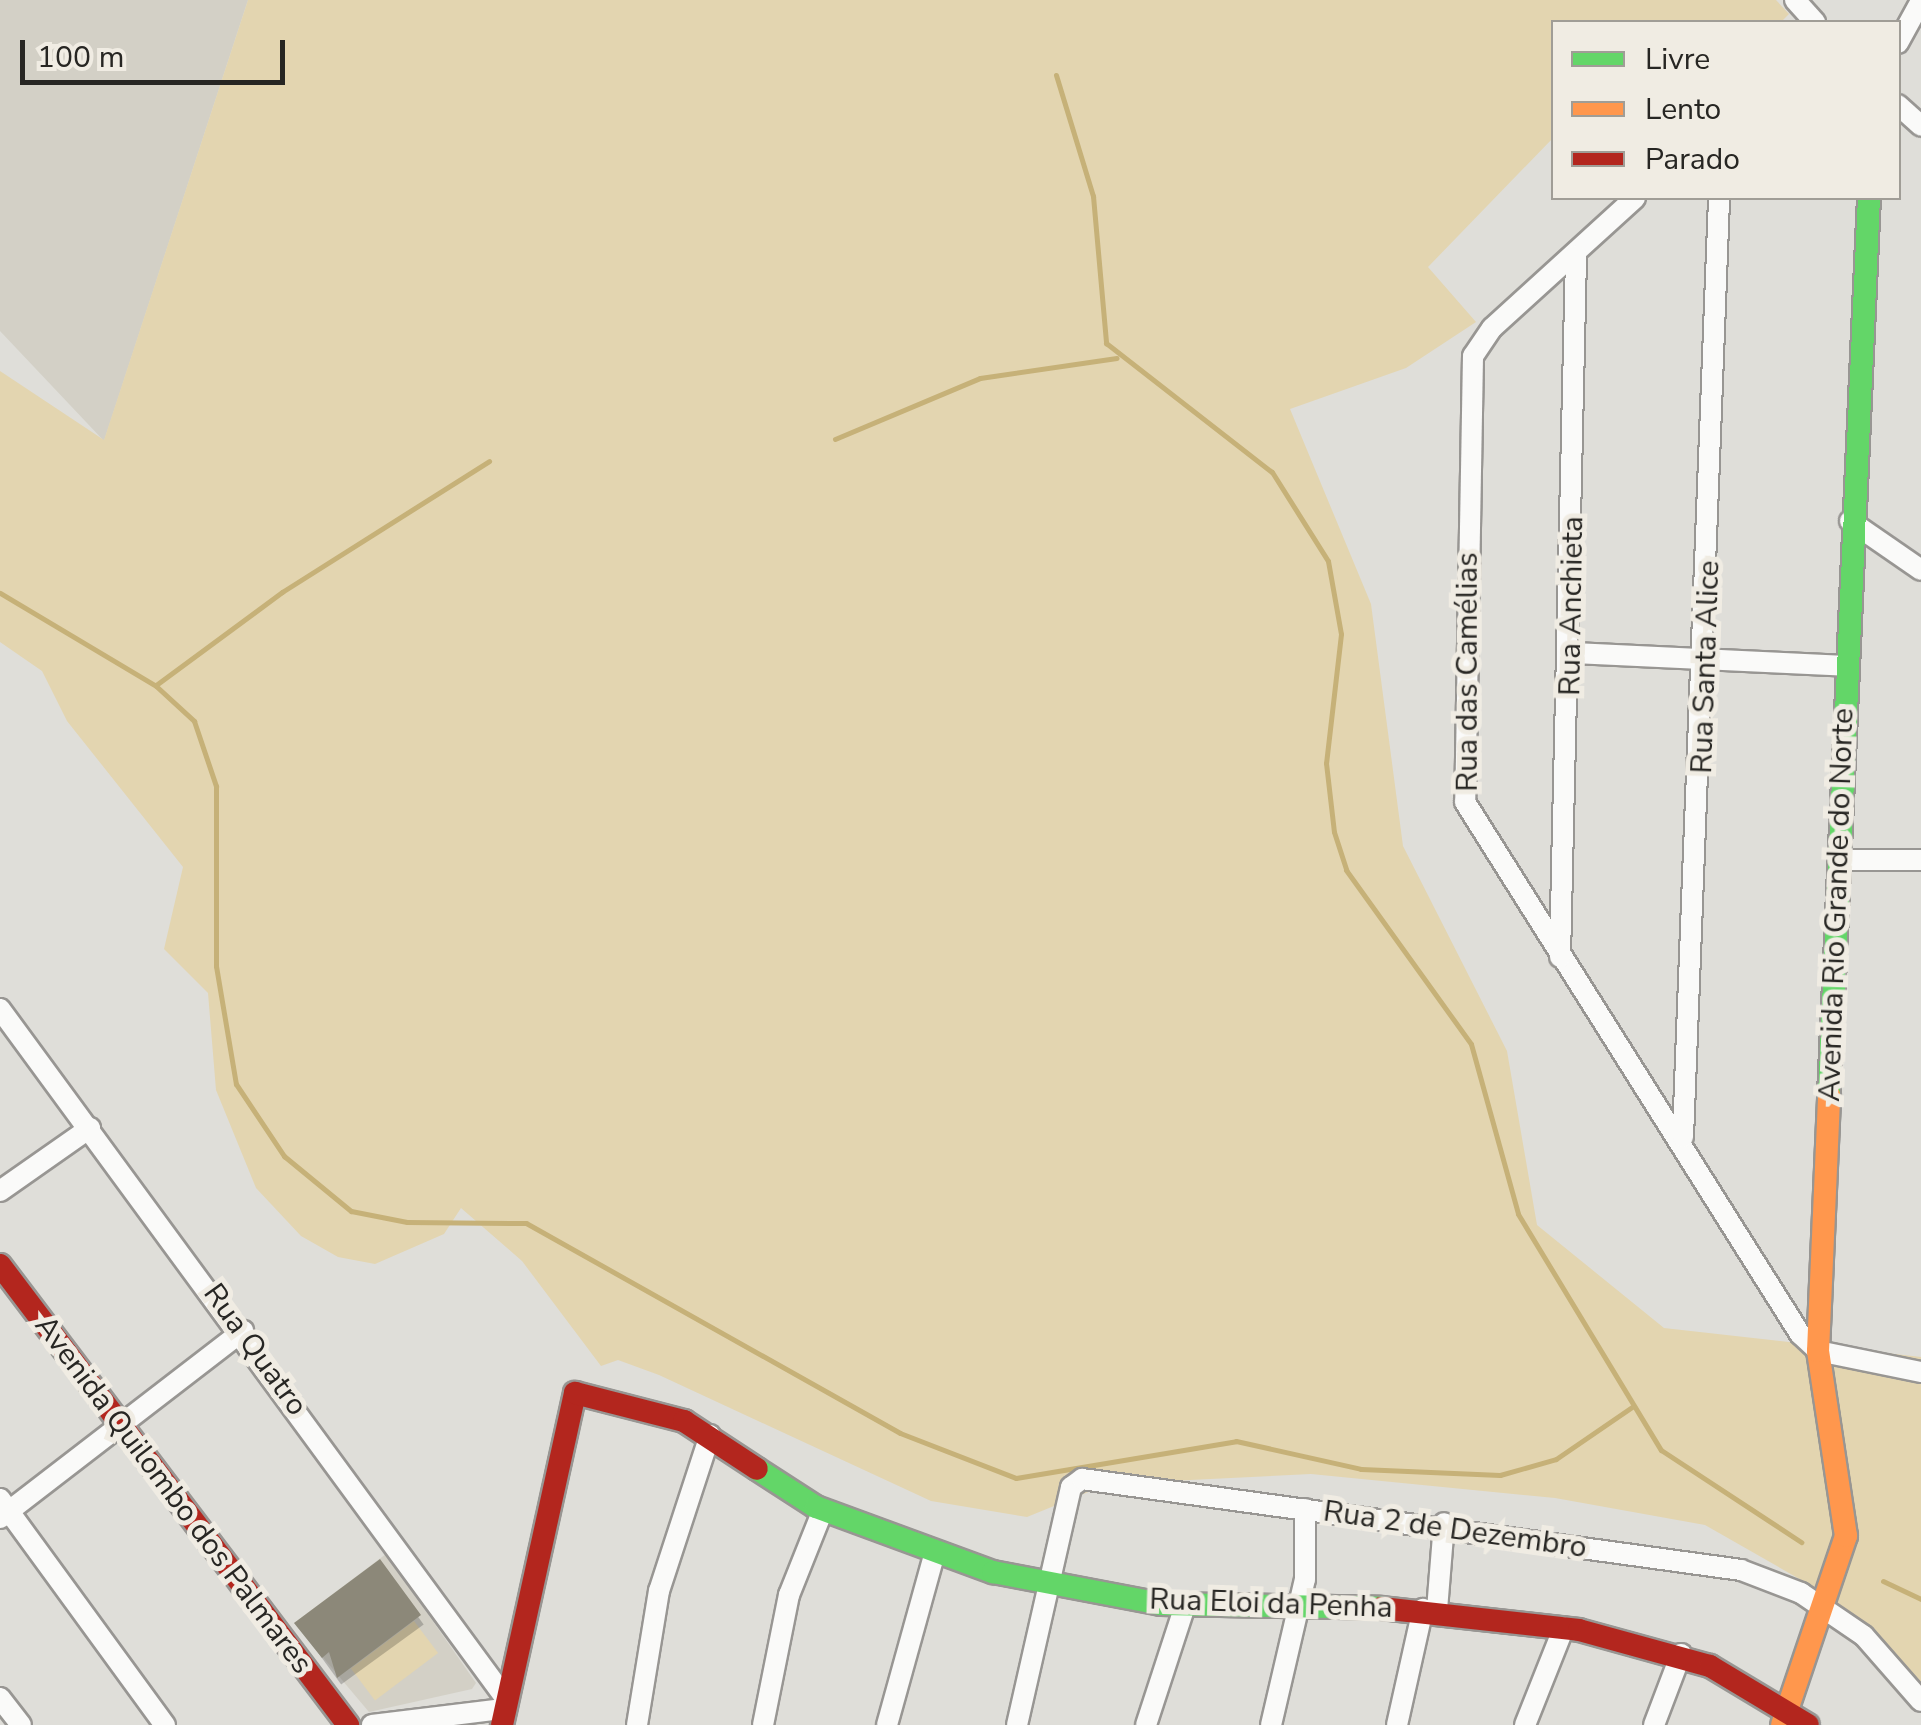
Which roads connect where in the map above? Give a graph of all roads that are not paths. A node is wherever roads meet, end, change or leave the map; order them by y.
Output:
1 (1795, 0) edge
2 (1921, 1) edge
3 (1813, 20) edge
4 (1901, 38) edge
5 (1901, 108) edge
6 (1921, 126) edge
7 (1632, 200) edge
8 (1720, 200) edge
9 (1868, 200) edge
10 (1576, 255) junction
11 (1850, 522) junction
12 (1919, 565) edge
13 (1573, 653) junction
14 (1708, 660) junction
15 (1847, 666) junction
16 (1840, 860) junction
17 (1921, 860) edge
18 (1560, 957) junction
19 (0, 1009) edge
20 (90, 1128) junction
21 (1683, 1137) junction
22 (0, 1190) edge
23 (0, 1264) edge
24 (242, 1332) junction
25 (1818, 1351) junction
26 (1921, 1372) edge
27 (117, 1428) junction
28 (710, 1435) junction
29 (3, 1509) edge
30 (1306, 1509) junction
31 (823, 1510) junction
32 (1444, 1523) junction
33 (934, 1554) junction
34 (1055, 1587) junction
35 (1186, 1606) junction
36 (1299, 1607) junction
37 (1826, 1608) junction
38 (1430, 1610) junction
39 (1564, 1627) junction
40 (1682, 1654) junction
41 (0, 1698) edge
42 (1921, 1701) edge
43 (503, 1710) edge
44 (1785, 1717) edge
45 (21, 1725) edge
46 (165, 1725) edge
47 (348, 1725) edge
48 (372, 1725) edge
49 (637, 1725) edge
50 (764, 1725) edge
51 (888, 1725) edge
52 (1016, 1725) edge
53 (1146, 1725) edge
54 (1271, 1725) edge
55 (1398, 1725) edge
56 (1524, 1725) edge
57 (1654, 1725) edge
58 (1808, 1725) edge

1 - 3 street
2 - 4 street
5 - 6 street
7 - 10 street, Rua das Camélias
8 - 14 street, Rua Santa Alice
9 - 11 street, Avenida Rio Grande do Norte
10 - 13 street, Rua Anchieta
10 - 18 street, Rua das Camélias
11 - 12 street
11 - 15 street, Avenida Rio Grande do Norte
13 - 14 street
13 - 18 street, Rua Anchieta
14 - 15 street
14 - 21 street, Rua Santa Alice
15 - 16 street, Avenida Rio Grande do Norte
16 - 17 street
16 - 25 street, Avenida Rio Grande do Norte
18 - 21 street, Rua das Camélias
19 - 20 street, Rua Quatro
20 - 22 street
20 - 24 street, Rua Quatro
21 - 25 street, Rua das Camélias
23 - 27 street, Avenida Quilombo dos Palmares
24 - 27 street
24 - 43 street, Rua Quatro
25 - 26 street
25 - 37 street, Avenida Rio Grande do Norte
27 - 29 street
27 - 47 street, Avenida Quilombo dos Palmares
28 - 31 street, Rua Eloi da Penha
28 - 43 street, Rua Eloi da Penha
28 - 49 street
29 - 46 street
30 - 32 street, Rua 2 de Dezembro
30 - 34 street, Rua 2 de Dezembro
30 - 36 street
31 - 33 street, Rua Eloi da Penha
31 - 50 street
32 - 37 street, Rua 2 de Dezembro
32 - 38 street
33 - 34 street, Rua Eloi da Penha
33 - 51 street
34 - 35 street, Rua Eloi da Penha
34 - 52 street
35 - 36 street, Rua Eloi da Penha
35 - 53 street
36 - 38 street, Rua Eloi da Penha
36 - 54 street
37 - 42 street, Rua 2 de Dezembro
37 - 44 street, Avenida Rio Grande do Norte
38 - 39 street, Rua Eloi da Penha
38 - 55 street
39 - 40 street, Rua Eloi da Penha
39 - 56 street
40 - 44 street, Rua Eloi da Penha
40 - 57 street
41 - 45 street
43 - 48 street
44 - 58 street, Rua Eloi da Penha

